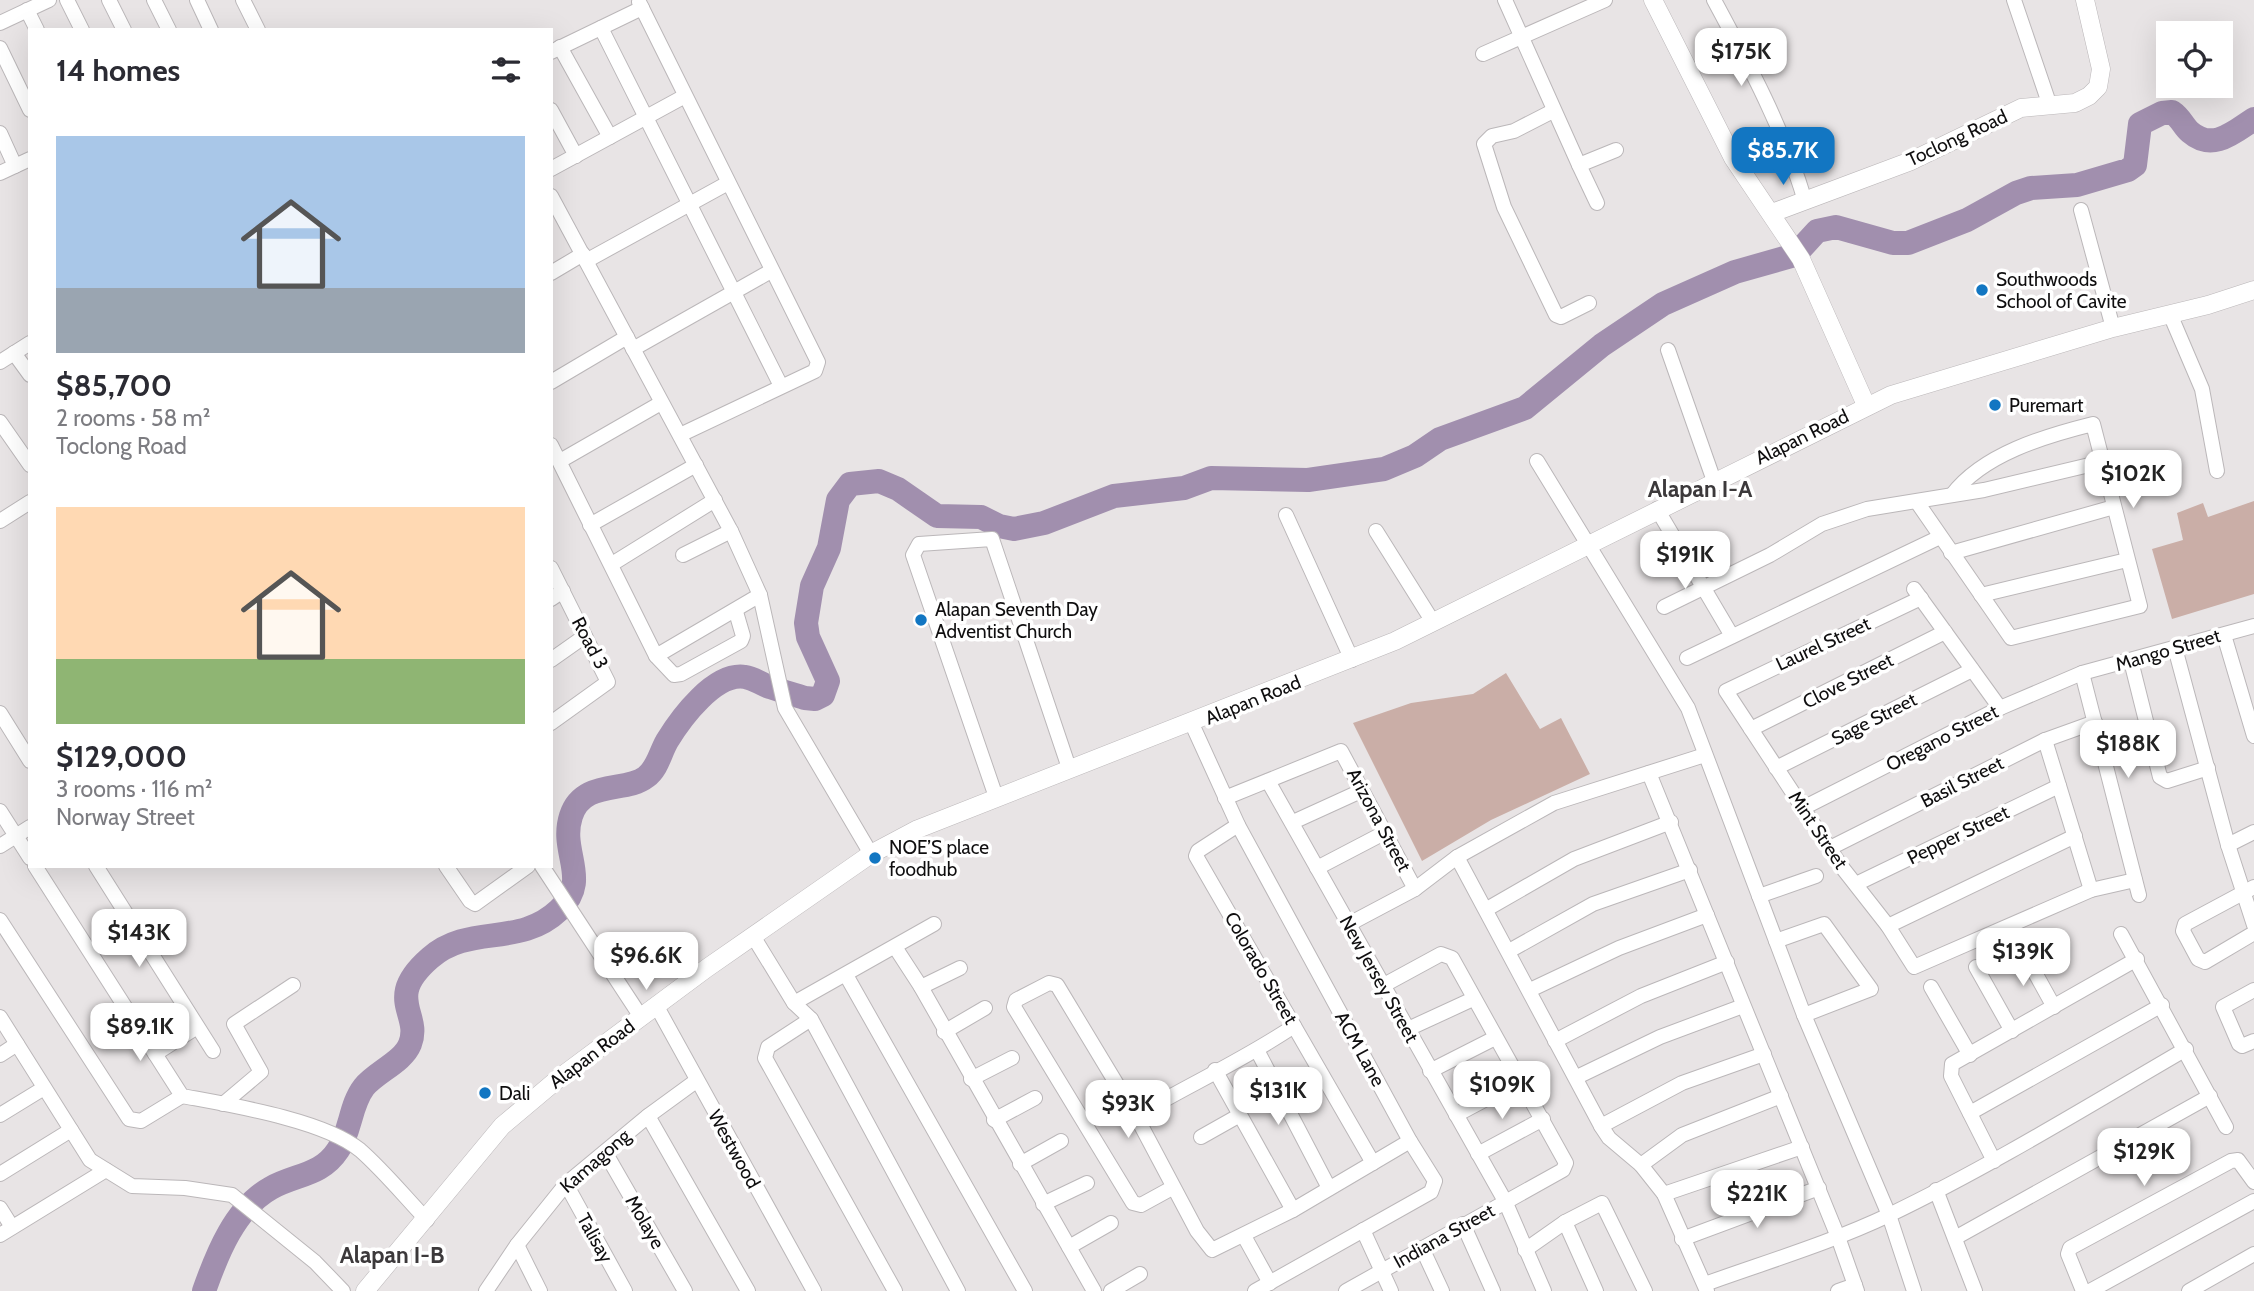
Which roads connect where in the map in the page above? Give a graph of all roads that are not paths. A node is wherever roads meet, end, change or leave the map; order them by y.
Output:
1 (48, 0) edge
2 (67, 0) edge
3 (109, 0) edge
4 (155, 0) edge
5 (197, 0) edge
6 (243, 0) edge
7 (1506, 0) edge
8 (1605, 0) edge
9 (1653, 0) edge
10 (1714, 0) edge
11 (2014, 0) edge
12 (2085, 0) edge
13 (640, 4) edge
14 (27, 10) junction
15 (0, 23) edge
16 (36, 28) edge
17 (81, 28) edge
18 (123, 28) edge
19 (168, 28) edge
20 (210, 28) edge
21 (257, 28) edge
22 (601, 28) junction
23 (1522, 38) junction
24 (0, 48) edge
25 (556, 50) edge
26 (1483, 54) dead end
27 (685, 96) junction
28 (28, 106) edge
29 (2050, 106) junction
30 (1553, 111) junction
31 (553, 114) edge
32 (646, 118) junction
33 (0, 133) edge
34 (610, 137) junction
35 (1616, 150) dead end
36 (576, 156) junction
37 (28, 160) edge
38 (1579, 165) junction
39 (15, 166) junction
40 (553, 168) edge
41 (0, 173) edge
42 (728, 183) junction
43 (1805, 201) junction
44 (691, 203) junction
45 (1597, 203) dead end
46 (2081, 211) dead end
47 (1772, 213) junction
48 (556, 216) edge
49 (584, 258) junction
50 (771, 271) junction
51 (553, 272) edge
52 (2254, 290) edge
53 (736, 291) junction
54 (1588, 303) dead end
55 (2170, 314) junction
56 (2113, 328) junction
57 (630, 343) junction
58 (28, 344) edge
59 (1668, 350) dead end
60 (14, 353) junction
61 (0, 362) edge
62 (28, 372) edge
63 (553, 381) edge
64 (781, 386) junction
65 (661, 403) junction
66 (1866, 405) junction
67 (0, 422) edge
68 (680, 435) junction
69 (553, 448) edge
70 (560, 461) junction
71 (1537, 461) dead end
72 (28, 462) edge
73 (2102, 462) junction
74 (696, 465) junction
75 (2217, 471) dead end
76 (1714, 481) junction
77 (1952, 495) junction
78 (715, 500) junction
79 (1917, 502) junction
80 (28, 503) edge
81 (2114, 507) junction
82 (1657, 509) junction
83 (1286, 515) dead end
84 (1, 517) edge
85 (590, 525) junction
86 (731, 531) junction
87 (1376, 531) dead end
88 (1940, 537) junction
89 (1585, 544) junction
90 (1951, 552) junction
91 (683, 555) dead end
92 (2127, 560) junction
93 (612, 564) junction
94 (553, 577) edge
95 (1702, 586) junction
96 (557, 595) edge
97 (760, 595) junction
98 (1981, 595) junction
99 (1664, 607) dead end
100 (736, 612) junction
101 (1433, 622) junction
102 (2254, 626) edge
103 (1945, 632) junction
104 (2224, 635) junction
105 (585, 636) junction
106 (1732, 636) junction
107 (2175, 648) junction
108 (656, 656) junction
109 (1687, 658) dead end
110 (553, 659) edge
111 (1352, 660) junction
112 (2131, 661) junction
113 (1972, 670) junction
114 (2082, 673) junction
115 (1726, 691) joint
116 (2000, 708) junction
117 (0, 713) edge
118 (553, 722) edge
119 (2095, 722) junction
120 (1192, 724) junction
121 (1751, 729) junction
122 (2254, 736) edge
123 (2045, 740) junction
124 (1705, 755) junction
125 (28, 758) edge
126 (1069, 768) junction
127 (1776, 768) junction
128 (2208, 768) junction
129 (1649, 773) junction
130 (1268, 781) junction
131 (2059, 786) junction
132 (1362, 791) junction
133 (996, 797) junction
134 (1225, 798) junction
135 (1804, 808) junction
136 (0, 811) edge
137 (1293, 822) junction
138 (1671, 822) junction
139 (1238, 825) junction
140 (28, 828) edge
141 (2254, 832) edge
142 (1384, 833) junction
143 (16, 836) junction
144 (2075, 836) junction
145 (2228, 845) junction
146 (0, 846) edge
147 (1830, 848) junction
148 (871, 854) junction
149 (28, 855) edge
150 (1457, 857) junction
151 (36, 868) edge
152 (97, 868) edge
153 (447, 868) edge
154 (525, 868) edge
155 (543, 868) edge
156 (1317, 868) junction
157 (1690, 870) junction
158 (1816, 876) dead end
159 (2135, 880) junction
160 (1856, 884) junction
161 (1415, 889) junction
162 (2249, 889) edge
163 (2091, 890) junction
164 (2138, 895) dead end
165 (1759, 896) junction
166 (1487, 909) junction
167 (1707, 915) junction
168 (0, 920) edge
169 (934, 924) dead end
170 (1349, 924) junction
171 (2254, 925) edge
172 (1888, 926) junction
173 (2254, 933) edge
174 (2121, 934) dead end
175 (753, 936) junction
176 (1776, 941) junction
177 (895, 947) junction
178 (1508, 951) junction
179 (2023, 951) dead end
180 (2137, 959) junction
181 (1727, 962) junction
182 (1976, 967) dead end
183 (960, 968) dead end
184 (846, 975) junction
185 (293, 985) dead end
186 (1384, 985) junction
187 (921, 987) junction
188 (1931, 987) dead end
189 (1530, 990) junction
190 (2254, 990) edge
191 (1473, 999) junction
192 (794, 1003) junction
193 (656, 1005) junction
194 (2162, 1005) junction
195 (1743, 1006) junction
196 (2054, 1007) junction
197 (985, 1008) dead end
198 (1804, 1016) junction
199 (0, 1017) edge
200 (641, 1017) junction
201 (811, 1019) junction
202 (1294, 1026) junction
203 (197, 1027) junction
204 (1408, 1029) junction
205 (944, 1031) junction
206 (2012, 1031) junction
207 (1495, 1038) junction
208 (1555, 1041) junction
209 (2248, 1043) edge
210 (17, 1044) junction
211 (2186, 1049) junction
212 (1257, 1050) junction
213 (213, 1051) dead end
214 (155, 1054) junction
215 (1764, 1054) junction
216 (0, 1055) edge
217 (1970, 1055) junction
218 (1012, 1058) dead end
219 (1215, 1070) junction
220 (1430, 1071) junction
221 (1577, 1077) junction
222 (971, 1079) junction
223 (696, 1081) junction
224 (1520, 1081) junction
225 (44, 1088) junction
226 (182, 1096) junction
227 (1781, 1096) junction
228 (2210, 1096) junction
229 (1035, 1098) dead end
230 (223, 1104) junction
231 (1970, 1113) junction
232 (0, 1115) edge
233 (1240, 1115) junction
234 (1456, 1115) junction
235 (648, 1116) junction
236 (1136, 1116) junction
237 (994, 1119) junction
238 (1543, 1119) junction
239 (1601, 1126) junction
240 (2226, 1127) dead end
241 (71, 1130) junction
242 (1201, 1137) dead end
243 (1410, 1141) junction
244 (1061, 1142) dead end
245 (1802, 1147) junction
246 (605, 1152) junction
247 (1478, 1154) junction
248 (1994, 1161) junction
249 (1373, 1163) junction
250 (1020, 1164) junction
251 (1641, 1165) junction
252 (106, 1170) junction
253 (0, 1174) edge
254 (2254, 1182) edge
255 (1087, 1183) dead end
256 (565, 1184) junction
257 (1172, 1188) junction
258 (1329, 1188) junction
259 (1819, 1188) junction
260 (1936, 1190) junction
261 (1664, 1194) junction
262 (2254, 1200) edge
263 (1505, 1201) junction
264 (1043, 1204) junction
265 (0, 1208) edge
266 (1293, 1210) junction
267 (1889, 1215) junction
268 (427, 1220) junction
269 (1565, 1222) junction
270 (1111, 1223) dead end
271 (1462, 1224) junction
272 (1363, 1230) junction
273 (6, 1231) edge
274 (1244, 1236) junction
275 (1838, 1237) junction
276 (1955, 1237) junction
277 (1682, 1239) junction
278 (517, 1244) junction
279 (1069, 1247) junction
280 (1422, 1248) junction
281 (1525, 1250) junction
282 (2254, 1254) edge
283 (1382, 1271) junction
284 (1140, 1274) dead end
285 (1270, 1283) junction
286 (1706, 1288) edge
287 (1856, 1288) edge
288 (343, 1291) edge
289 (365, 1291) edge
290 (486, 1291) edge
291 (540, 1291) edge
292 (625, 1291) edge
293 (685, 1291) edge
294 (748, 1291) edge
295 (814, 1291) edge
296 (895, 1291) edge
297 (958, 1291) edge
298 (1025, 1291) edge
299 (1094, 1291) edge
300 (1111, 1291) edge
301 (1255, 1291) edge
302 (1346, 1291) edge
303 (1391, 1291) edge
304 (1442, 1291) edge
305 (1493, 1291) edge
306 (1544, 1291) edge
307 (1596, 1291) edge
308 (1645, 1291) edge
309 (1838, 1291) edge
310 (1914, 1291) edge
311 (1975, 1291) edge
312 (2082, 1291) edge
313 (2090, 1291) edge
314 (2189, 1291) edge

1 - 14 street
2 - 17 street
3 - 18 street
4 - 19 street
5 - 20 street
6 - 21 street
7 - 23 street
8 - 23 street
9 - 47 street
10 - 43 street
11 - 29 street
12 - 29 street, Toclong Road
13 - 22 street
13 - 27 street
14 - 15 street
14 - 16 street
22 - 25 street
22 - 32 street
23 - 26 street
23 - 30 street
24 - 28 street
25 - 34 street
27 - 32 street
27 - 42 street
29 - 43 street, Toclong Road
30 - 38 street
30 - 54 street
31 - 36 street
32 - 34 street
32 - 44 street
33 - 39 street
34 - 36 street
35 - 38 street
36 - 40 street
37 - 39 street
38 - 45 street
39 - 41 street
42 - 44 street
42 - 50 street
43 - 47 street, Toclong Road
44 - 49 street
44 - 53 street
46 - 56 street
47 - 66 street
48 - 49 street
49 - 51 street
49 - 57 street
50 - 53 street
50 - 64 street
52 - 55 street, Alapan Road
53 - 57 street
53 - 64 street
55 - 56 street, Alapan Road
55 - 75 street
56 - 66 street, Alapan Road
57 - 63 street
57 - 65 street
58 - 60 street
59 - 76 street
60 - 61 street
60 - 62 street
64 - 68 street
65 - 68 street
65 - 70 street
66 - 76 street, Alapan Road
67 - 72 street
68 - 74 street
69 - 70 street
70 - 85 street
71 - 89 street
73 - 77 street
73 - 77 street
73 - 81 street
74 - 78 street
74 - 85 street
76 - 82 street, Alapan Road
77 - 79 street
78 - 86 street
78 - 93 street
79 - 88 street
79 - 95 street
80 - 84 street
81 - 90 street
81 - 92 street
82 - 89 street, Alapan Road
82 - 95 street
83 - 111 street
85 - 93 street
86 - 91 street
86 - 97 street
87 - 101 street
88 - 90 street
88 - 106 street
89 - 101 street, Alapan Road
89 - 124 street
90 - 98 street
92 - 98 street
92 - 98 street
93 - 108 street
94 - 96 street, Road 3
95 - 99 street
95 - 106 street
96 - 105 street, Road 3
97 - 100 street
97 - 148 street
100 - 108 street
100 - 108 street
101 - 111 street, Alapan Road
102 - 104 street, Mango Street
103 - 113 street
103 - 115 street, Laurel Street
103 - 121 street, Clove Street
104 - 107 street, Mango Street
104 - 122 street
105 - 110 street
105 - 118 street, Road 3
106 - 109 street
107 - 112 street, Mango Street
107 - 128 street
111 - 120 street, Alapan Road
112 - 114 street, Mango Street
112 - 128 street
113 - 116 street
113 - 127 street, Sage Street
114 - 116 street, Oregano Street
114 - 119 street
115 - 121 street, Mint Street
116 - 135 street, Oregano Street
117 - 125 street
119 - 123 street, Basil Street
119 - 159 street
120 - 126 street, Alapan Road
120 - 134 street, ACM Lane
121 - 127 street, Mint Street
123 - 131 street
123 - 147 street, Basil Street
124 - 129 street
124 - 165 street
126 - 133 street, Alapan Road
126 - 133 street
127 - 135 street, Mint Street
128 - 145 street
129 - 138 street
129 - 150 street
130 - 132 street, Arizona Street
130 - 134 street, Arizona Street
130 - 137 street, New Jersey Street
131 - 144 street
131 - 160 street, Pepper Street
132 - 137 street
132 - 142 street, Arizona Street
133 - 148 street, Alapan Road
134 - 139 street, ACM Lane
135 - 147 street, Mint Street
136 - 143 street
137 - 156 street, New Jersey Street
138 - 157 street
138 - 166 street
139 - 202 street, Colorado Street
139 - 243 street, ACM Lane
140 - 143 street
141 - 145 street
142 - 156 street
142 - 161 street, Arizona Street
143 - 146 street
143 - 149 street
144 - 163 street
144 - 172 street
145 - 162 street
147 - 160 street, Mint Street
148 - 175 street, Alapan Road
150 - 161 street
150 - 166 street
151 - 214 street
152 - 203 street
153 - 154 street
155 - 200 street
156 - 170 street, New Jersey Street
157 - 167 street
157 - 178 street
158 - 165 street
159 - 163 street
159 - 164 street
160 - 172 street, Mint Street
161 - 170 street
162 - 171 street
162 - 173 street
163 - 172 street, Mint Street
165 - 176 street
166 - 178 street
167 - 181 street
167 - 189 street
168 - 226 street
169 - 177 street
170 - 186 street, New Jersey Street
174 - 180 street
175 - 192 street
175 - 193 street, Alapan Road
176 - 198 street
176 - 198 street
177 - 184 street
177 - 187 street
178 - 189 street
179 - 196 street
180 - 194 street
180 - 196 street
181 - 195 street
181 - 208 street
182 - 206 street
183 - 187 street
184 - 192 street
184 - 298 street
185 - 230 street
186 - 191 street
186 - 204 street, New Jersey Street
187 - 205 street
188 - 217 street
189 - 208 street
190 - 209 street
191 - 204 street
191 - 207 street
192 - 201 street
193 - 200 street, Alapan Road
193 - 223 street, Westwood
194 - 211 street
194 - 231 street
195 - 215 street
195 - 221 street
196 - 206 street
197 - 205 street
198 - 267 street
199 - 210 street
200 - 268 street, Alapan Road
201 - 296 street
201 - 297 street
202 - 212 street
202 - 249 street, Colorado Street
203 - 213 street
203 - 214 street
204 - 220 street, New Jersey Street
205 - 222 street
206 - 217 street
207 - 220 street
207 - 224 street
208 - 221 street
210 - 216 street
210 - 225 street
211 - 228 street
211 - 248 street
212 - 219 street
212 - 258 street
214 - 226 street
215 - 227 street
215 - 239 street
217 - 231 street
218 - 222 street
219 - 233 street
219 - 236 street
220 - 234 street, New Jersey Street
221 - 239 street
222 - 237 street
223 - 235 street, Kamagong
223 - 295 street, Westwood
224 - 234 street
224 - 238 street
225 - 232 street
225 - 241 street
226 - 230 street
227 - 245 street
227 - 251 street
228 - 240 street
228 - 276 street
229 - 237 street
230 - 268 street
231 - 248 street
233 - 242 street
233 - 266 street
234 - 247 street, New Jersey Street
235 - 246 street, Kamagong
235 - 294 street
236 - 257 street
236 - 257 street
237 - 250 street
238 - 247 street
238 - 263 street, Indiana Street
239 - 251 street
241 - 252 street
241 - 253 street
243 - 249 street
243 - 272 street, ACM Lane
244 - 250 street
245 - 259 street
245 - 261 street
246 - 256 street, Kamagong
246 - 293 street, Molaye
247 - 263 street, New Jersey Street
248 - 260 street
249 - 258 street
250 - 264 street
251 - 261 street
252 - 273 street
252 - 288 street
254 - 312 street
255 - 264 street
256 - 278 street, Kamagong
256 - 292 street, Talisay
257 - 274 street
258 - 266 street
259 - 275 street
259 - 277 street
260 - 267 street
260 - 276 street
261 - 277 street
262 - 313 street
263 - 271 street, Indiana Street
263 - 281 street, New Jersey Street
264 - 279 street
265 - 273 street
266 - 274 street
267 - 275 street
267 - 310 street
268 - 289 street, Alapan Road
269 - 281 street
269 - 307 street
269 - 308 street
270 - 279 street
271 - 280 street, Indiana Street
271 - 305 street
272 - 283 street
272 - 285 street, ACM Lane
274 - 285 street
275 - 286 street
275 - 287 street
276 - 311 street
277 - 286 street
278 - 290 street, Kamagong
278 - 291 street
279 - 299 street
280 - 283 street, Indiana Street
280 - 304 street
281 - 306 street, New Jersey Street
282 - 314 street
283 - 302 street, Indiana Street
283 - 303 street
284 - 300 street
285 - 301 street, ACM Lane
287 - 309 street

